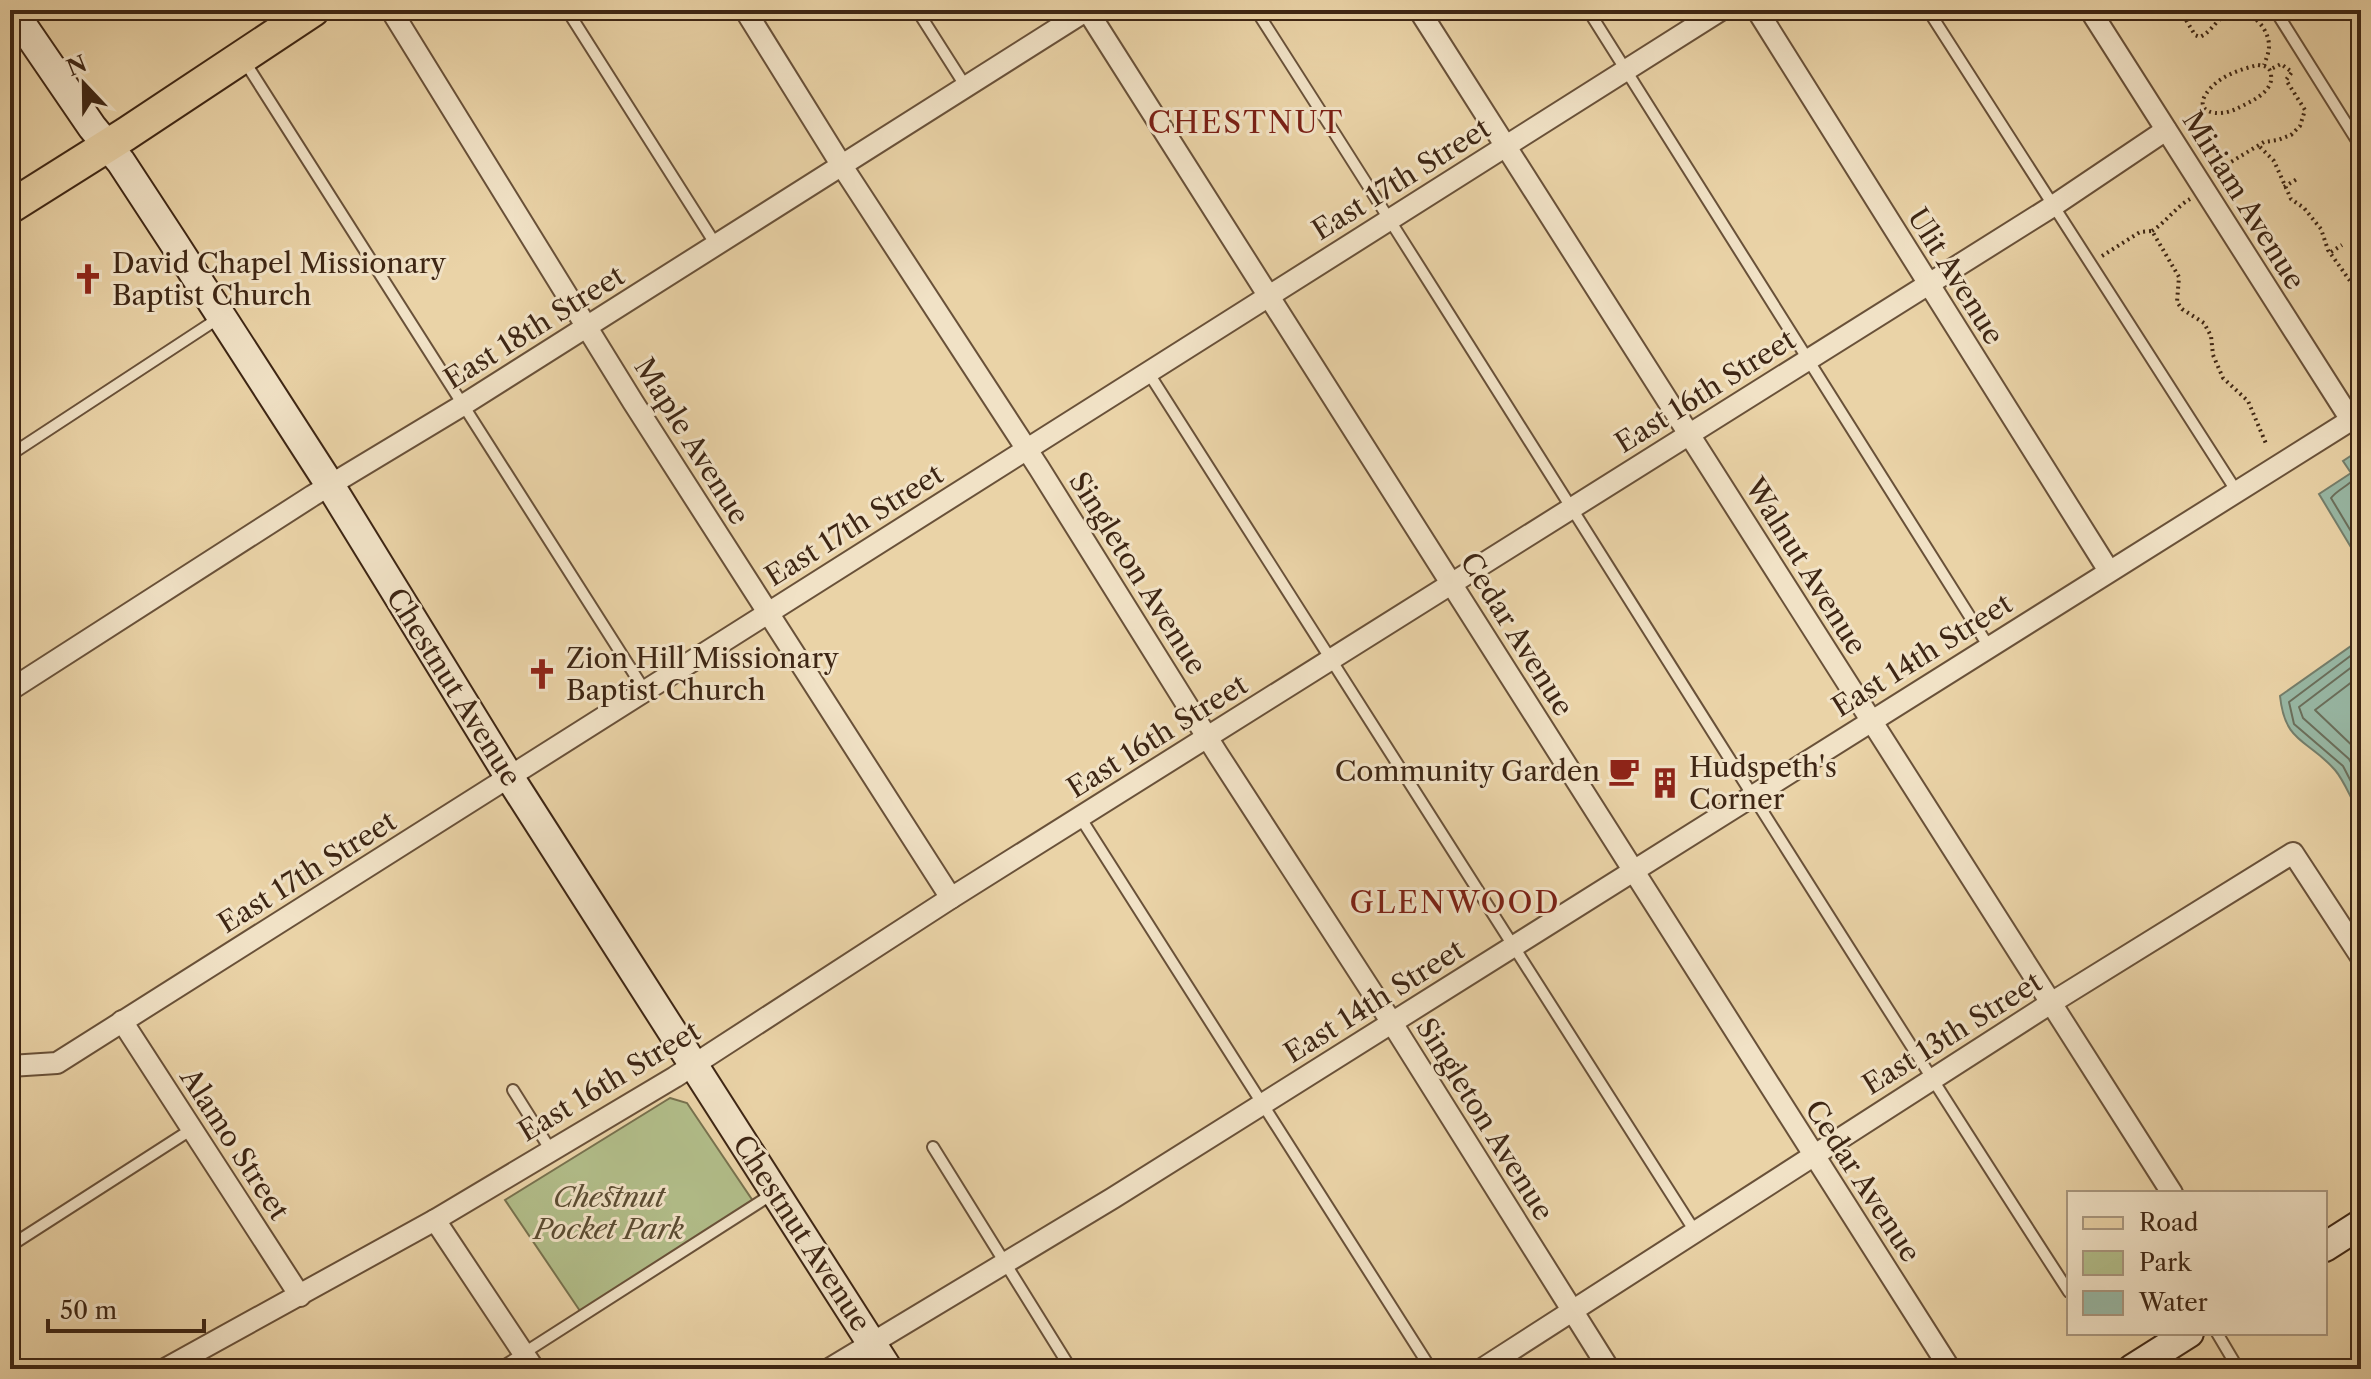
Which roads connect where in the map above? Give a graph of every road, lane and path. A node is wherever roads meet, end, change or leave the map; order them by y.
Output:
1 (12, 10) edge
2 (313, 10) edge
3 (391, 10) edge
4 (567, 10) edge
5 (745, 10) edge
6 (917, 10) edge
7 (1087, 10) edge
8 (1256, 10) edge
9 (1419, 10) edge
10 (1588, 10) edge
11 (1721, 10) edge
12 (1757, 10) edge
13 (1928, 10) edge
14 (2090, 10) edge
15 (2180, 10) edge
16 (2275, 10) edge
17 (241, 57) junction
18 (2264, 65) junction
19 (1626, 70) junction
20 (2269, 70) junction
21 (966, 87) junction
22 (2206, 108) junction
23 (2186, 120) dead end
24 (2166, 130) junction
25 (1507, 145) junction
26 (107, 147) junction
27 (2260, 147) junction
28 (2361, 147) edge
29 (842, 166) junction
30 (2210, 174) dead end
31 (2297, 179) dead end
32 (2284, 187) junction
33 (2195, 196) dead end
34 (2053, 206) junction
35 (10, 207) edge
36 (1390, 219) junction
37 (2152, 231) junction
38 (716, 245) junction
39 (2342, 245) dead end
40 (2330, 253) junction
41 (2091, 264) junction
42 (1928, 285) junction
43 (1269, 296) junction
44 (2361, 302) edge
45 (221, 316) junction
46 (587, 327) junction
47 (1808, 360) junction
48 (1148, 372) junction
49 (463, 405) junction
50 (2356, 417) edge
51 (1690, 433) junction
52 (2267, 446) dead end
53 (1027, 449) junction
54 (10, 455) edge
55 (330, 485) junction
56 (2237, 492) junction
57 (1571, 509) junction
58 (2109, 571) junction
59 (1452, 583) junction
60 (767, 612) junction
61 (1989, 647) junction
62 (1332, 659) junction
63 (10, 690) edge
64 (645, 691) junction
65 (1870, 721) junction
66 (1207, 737) junction
67 (510, 778) junction
68 (1753, 794) junction
69 (1080, 817) junction
70 (1633, 872) junction
71 (951, 898) junction
72 (1513, 947) junction
73 (2361, 957) edge
74 (2051, 1003) junction
75 (122, 1021) junction
76 (1392, 1023) junction
77 (694, 1064) junction
78 (10, 1066) edge
79 (1931, 1080) junction
80 (513, 1090) dead end
81 (1262, 1103) junction
82 (192, 1129) junction
83 (933, 1147) dead end
84 (550, 1149) junction
85 (1812, 1155) junction
86 (2171, 1191) edge
87 (775, 1192) junction
88 (435, 1220) junction
89 (2361, 1224) edge
90 (1696, 1233) junction
91 (10, 1246) edge
92 (2327, 1246) edge
93 (1006, 1264) junction
94 (2067, 1289) edge
95 (300, 1296) junction
96 (1573, 1311) junction
97 (2186, 1335) edge
98 (2218, 1335) edge
99 (873, 1343) junction
100 (529, 1362) edge
101 (176, 1366) edge
102 (499, 1369) edge
103 (829, 1369) edge
104 (888, 1369) edge
105 (1071, 1369) edge
106 (1431, 1369) edge
107 (1482, 1369) edge
108 (1609, 1369) edge
109 (1950, 1369) edge
110 (2132, 1369) edge
111 (2228, 1369) edge

1 - 26 main road, Chestnut Avenue
2 - 17 main road
3 - 46 street, Maple Avenue
4 - 38 lane
5 - 29 street, Singleton Avenue
6 - 21 lane
7 - 21 street, East 18th Street
7 - 43 street, Cedar Avenue
8 - 36 lane
9 - 25 street, Walnut Avenue
10 - 19 lane
11 - 19 street, East 17th Street
12 - 42 street, Ulit Avenue
13 - 34 lane
14 - 24 street, Miriam Avenue
15 - 18 path
16 - 28 lane
17 - 26 main road
17 - 49 lane
18 - 20 path
18 - 22 path
19 - 25 street, East 17th Street
19 - 47 lane
20 - 22 path
20 - 27 path
21 - 29 street, East 18th Street
22 - 23 path
24 - 34 street, East 16th Street
24 - 50 street, Miriam Avenue
25 - 36 street, East 17th Street
25 - 51 street, Walnut Avenue
26 - 35 main road
26 - 45 main road, Chestnut Avenue
27 - 30 path
27 - 32 path
29 - 38 street, East 18th Street
29 - 53 street, Singleton Avenue
31 - 32 path
32 - 40 path
33 - 37 path
34 - 41 lane
34 - 42 street, East 16th Street
36 - 43 street, East 17th Street
36 - 57 lane
37 - 41 path
37 - 52 path
38 - 46 street, East 18th Street
39 - 40 path
40 - 44 path
41 - 56 lane
42 - 47 street, East 16th Street
42 - 58 street, Ulit Avenue
43 - 48 street, East 17th Street
43 - 59 street, Cedar Avenue
45 - 54 lane
45 - 55 main road, Chestnut Avenue
46 - 49 street, East 18th Street
46 - 60 street, Maple Avenue
47 - 51 street, East 16th Street
47 - 61 lane
48 - 53 street, East 17th Street
48 - 62 lane
49 - 55 street, East 18th Street
49 - 64 lane
50 - 56 street, East 14th Street
51 - 57 street, East 16th Street
51 - 65 street, Walnut Avenue
53 - 60 street, East 17th Street
53 - 66 street, Singleton Avenue
55 - 63 street, East 18th Street
55 - 67 main road, Chestnut Avenue
56 - 58 street, East 14th Street
57 - 59 street, East 16th Street
57 - 68 lane
58 - 61 street, East 14th Street
59 - 62 street, East 16th Street
59 - 70 street, Cedar Avenue
60 - 64 street, East 17th Street
60 - 71 street, Maple Avenue
61 - 65 street, East 14th Street
62 - 66 street, East 16th Street
62 - 72 lane
64 - 67 street, East 17th Street
65 - 68 street, East 14th Street
65 - 74 street, Walnut Avenue
66 - 69 street, East 16th Street
66 - 76 street, Singleton Avenue
67 - 75 street, East 17th Street
67 - 77 main road, Chestnut Avenue
68 - 70 street, East 14th Street
68 - 79 lane
69 - 71 street, East 16th Street
69 - 81 lane
70 - 72 street, East 14th Street
70 - 85 street, Cedar Avenue
71 - 77 street, East 16th Street
72 - 76 street, East 14th Street
72 - 90 lane
73 - 74 street, East 13th Street
74 - 79 street, East 13th Street
74 - 86 street, Walnut Avenue
75 - 78 street, East 17th Street
75 - 82 street, Alamo Street
76 - 81 street, East 14th Street
76 - 96 street, Singleton Avenue
77 - 84 street, East 16th Street
77 - 87 main road, Chestnut Avenue
79 - 85 street, East 13th Street
79 - 94 lane
80 - 84 lane
81 - 93 street, East 14th Street
81 - 106 lane
82 - 91 lane
82 - 95 street, Alamo Street
83 - 93 lane
84 - 88 street, East 16th Street
85 - 90 street, East 13th Street
85 - 109 street, Cedar Avenue
87 - 99 main road, Chestnut Avenue
87 - 100 lane
88 - 95 street, East 16th Street
88 - 100 street
89 - 92 main road
90 - 96 street, East 13th Street
93 - 99 street, East 14th Street
93 - 105 lane
95 - 101 street, East 16th Street
96 - 107 street, East 13th Street
96 - 108 street, Singleton Avenue
97 - 110 main road
98 - 111 lane
99 - 103 street, East 14th Street
99 - 104 main road, Chestnut Avenue
100 - 102 lane

